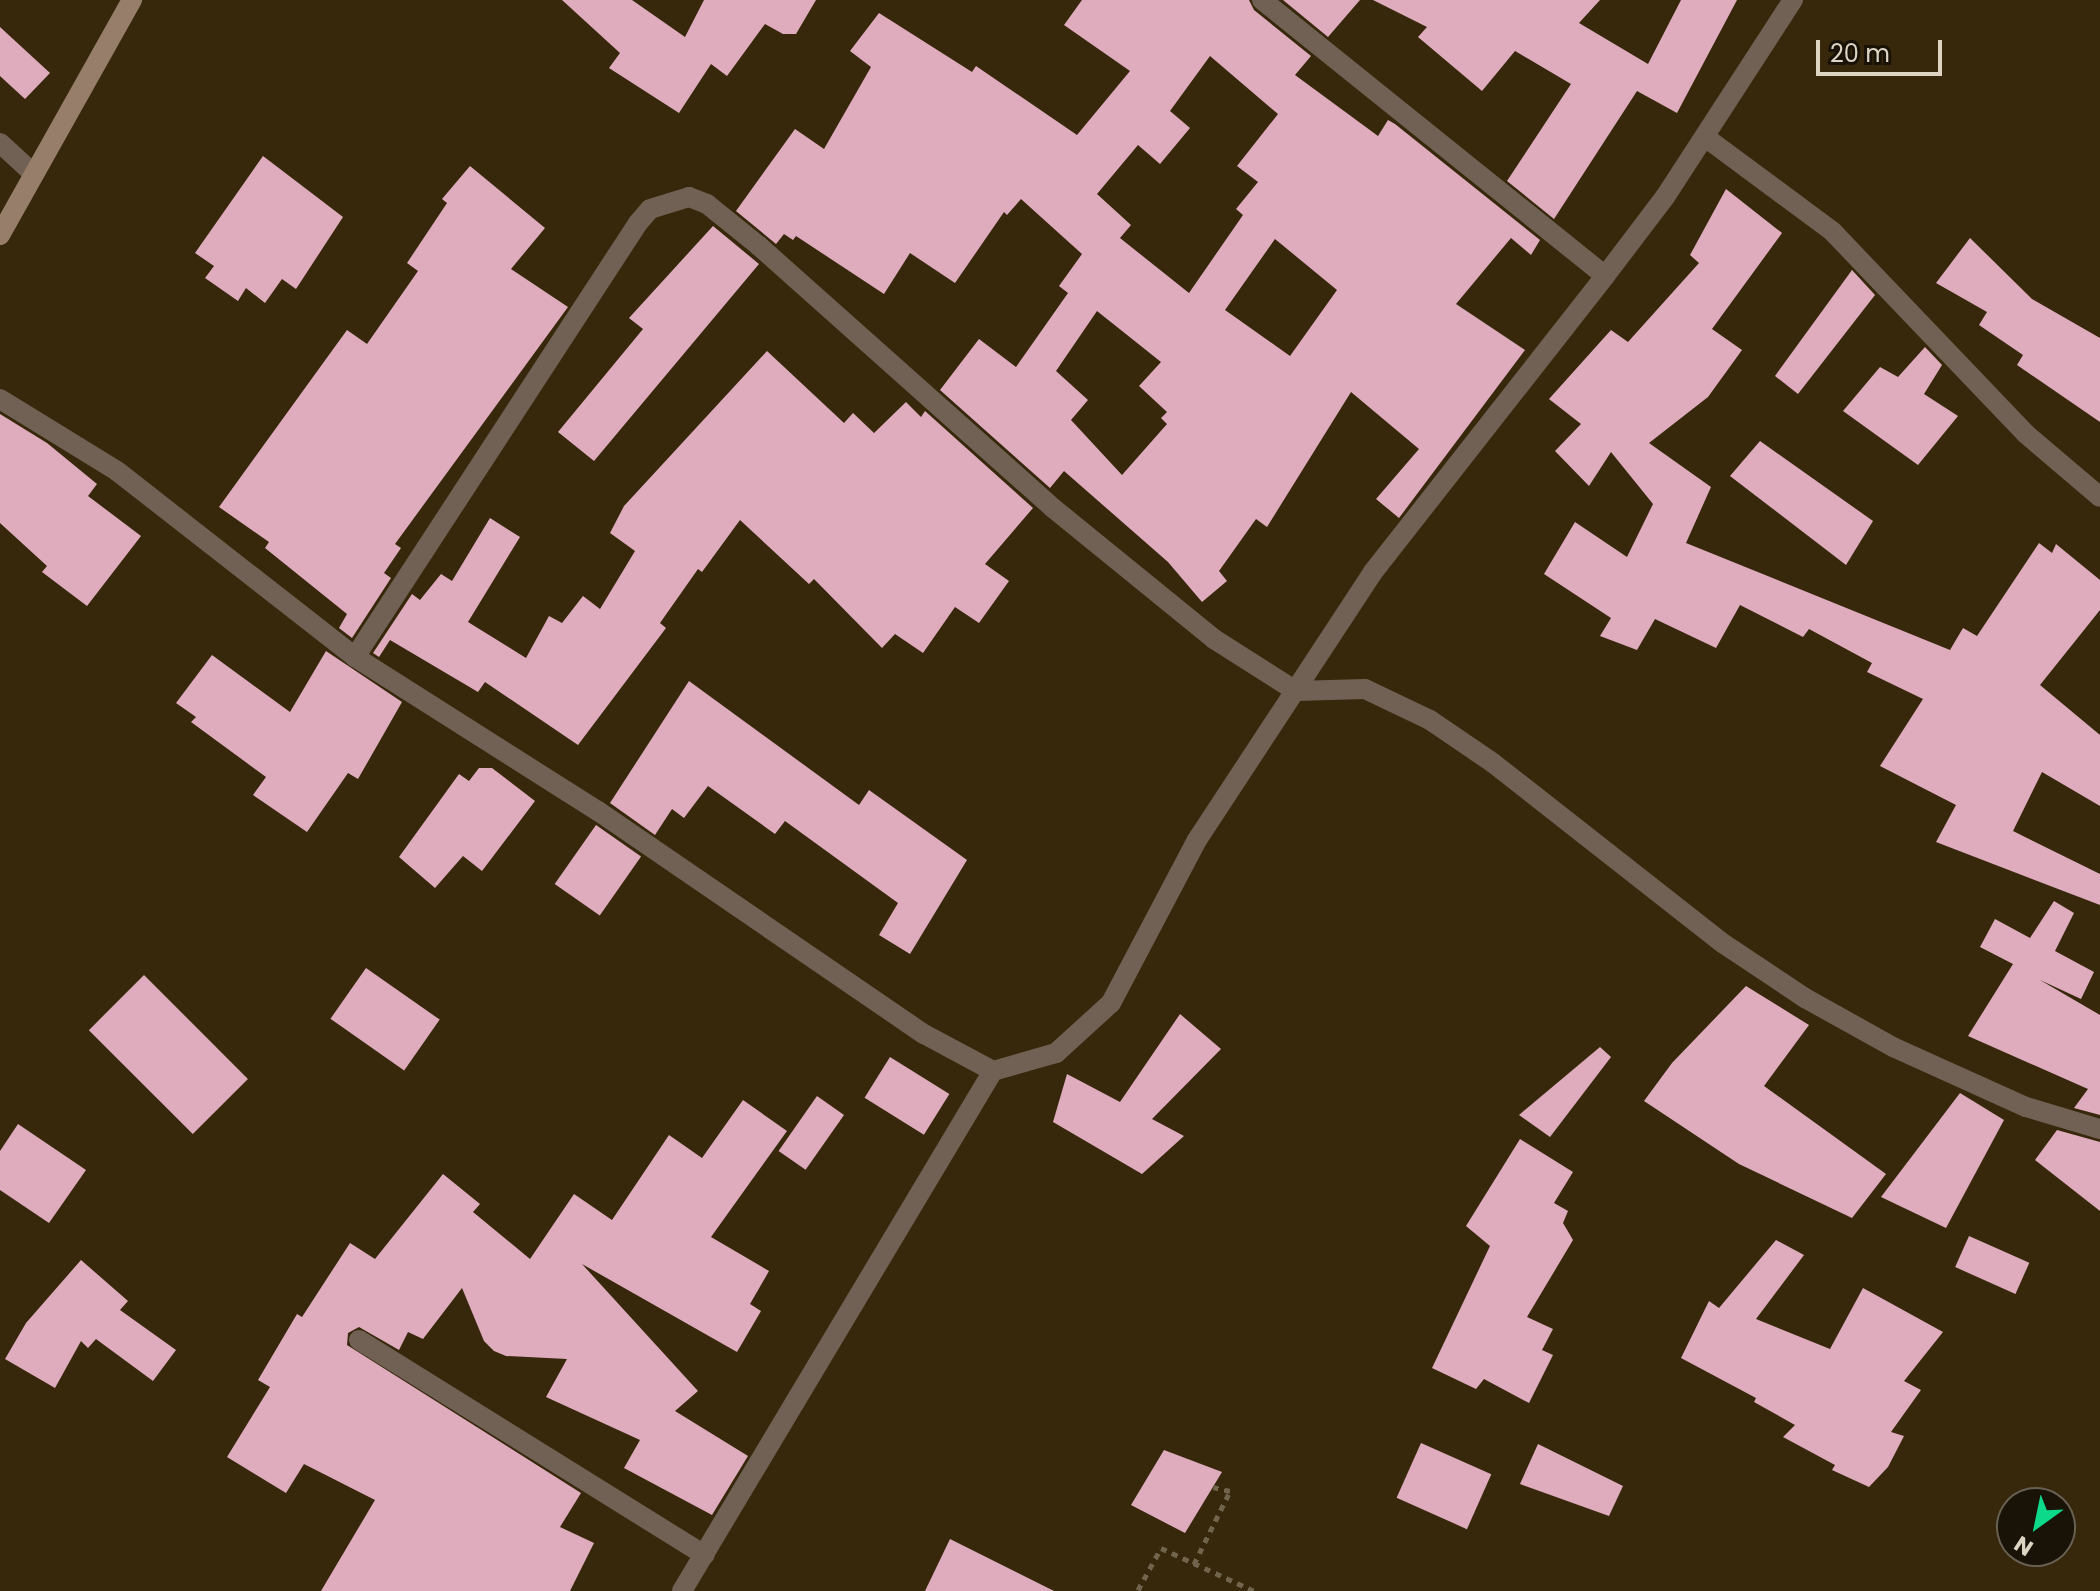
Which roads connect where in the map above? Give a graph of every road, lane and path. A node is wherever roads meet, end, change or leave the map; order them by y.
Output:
1 (132, 0) edge
2 (1262, 0) edge
3 (1793, 0) edge
4 (1705, 137) junction
5 (0, 143) edge
6 (34, 174) junction
7 (0, 235) edge
8 (1605, 276) junction
9 (0, 399) edge
10 (2100, 497) edge
11 (355, 657) junction
12 (1296, 691) junction
13 (993, 1071) junction
14 (2100, 1129) edge
15 (359, 1340) dead end
16 (1213, 1487) dead end
17 (704, 1555) junction
18 (1194, 1564) junction
19 (1138, 1590) edge
20 (682, 1591) edge
21 (1254, 1591) edge

1 - 6 street
2 - 8 street
3 - 4 street
4 - 8 street
4 - 10 street
5 - 6 street
6 - 7 street
8 - 12 street
9 - 11 street
11 - 12 street
11 - 13 street
12 - 13 street
12 - 14 street
13 - 17 street
15 - 17 street
16 - 18 path
17 - 20 street
18 - 19 path
18 - 21 path

